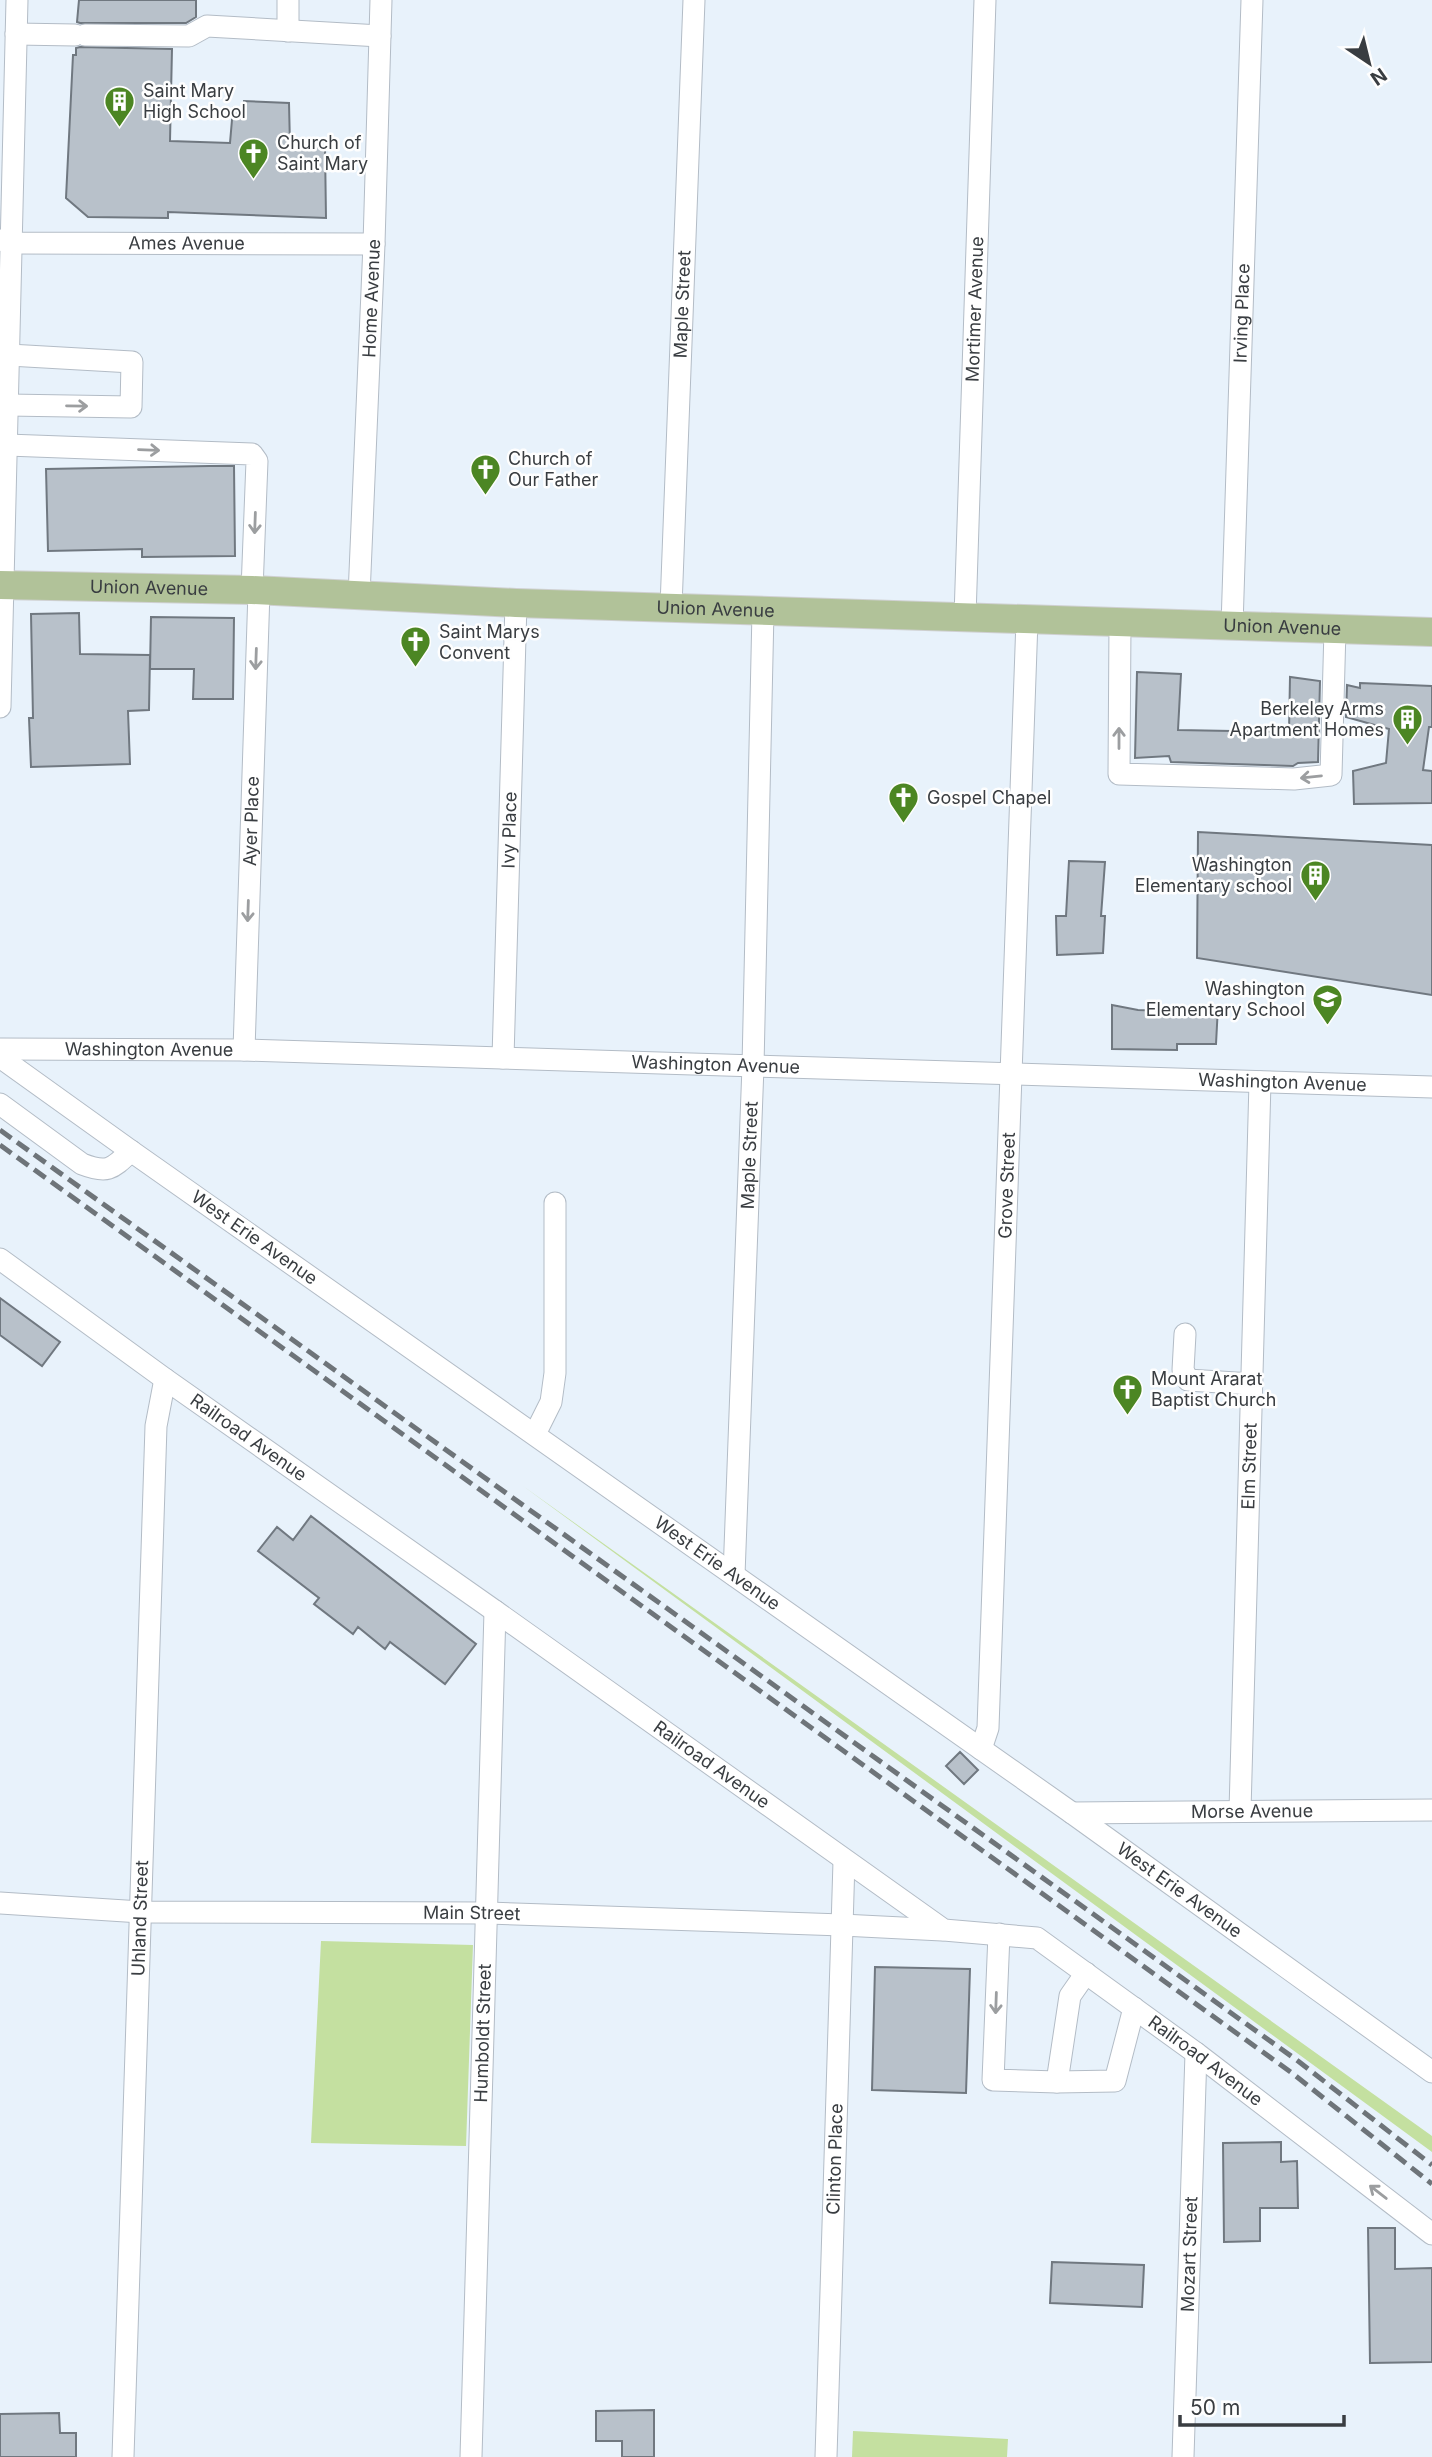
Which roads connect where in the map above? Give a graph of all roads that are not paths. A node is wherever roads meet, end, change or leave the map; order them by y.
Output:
1 (17, 0) edge
2 (288, 0) edge
3 (381, 0) edge
4 (694, 0) edge
5 (985, 0) edge
6 (1252, 0) edge
7 (288, 31) junction
8 (16, 34) junction
9 (380, 36) junction
10 (6, 242) edge
11 (374, 244) junction
12 (9, 355) junction
13 (8, 405) junction
14 (7, 445) junction
15 (2, 585) edge
16 (256, 591) junction
17 (359, 596) junction
18 (516, 603) junction
19 (671, 607) junction
20 (763, 611) junction
21 (965, 617) junction
22 (1027, 620) junction
23 (1120, 622) junction
24 (1231, 626) junction
25 (1335, 629) junction
26 (1432, 632) edge
27 (0, 707) edge
28 (0, 1049) edge
29 (244, 1050) junction
30 (0, 1057) edge
31 (503, 1058) junction
32 (753, 1066) junction
33 (1010, 1074) junction
34 (1260, 1082) junction
35 (1432, 1087) edge
36 (0, 1104) edge
37 (131, 1151) junction
38 (555, 1203) dead end
39 (0, 1259) edge
40 (1185, 1334) dead end
41 (164, 1379) junction
42 (1252, 1384) junction
43 (535, 1434) junction
44 (734, 1574) junction
45 (495, 1611) junction
46 (981, 1749) junction
47 (1432, 1810) edge
48 (1240, 1811) junction
49 (1072, 1813) junction
50 (844, 1861) junction
51 (0, 1903) edge
52 (141, 1912) junction
53 (487, 1913) junction
54 (842, 1924) junction
55 (944, 1930) junction
56 (999, 1934) junction
57 (1086, 1973) junction
58 (1134, 2008) junction
59 (1196, 2053) junction
60 (1432, 2072) edge
61 (1057, 2082) junction
62 (1432, 2234) edge
63 (123, 2457) edge
64 (471, 2457) edge
65 (826, 2457) edge
66 (1183, 2457) edge

1 - 8 street
2 - 7 street
3 - 9 street, Home Avenue
4 - 19 street, Maple Street
5 - 21 street, Mortimer Avenue
6 - 24 street, Irving Place
7 - 8 street
7 - 9 street
8 - 10 street
9 - 11 street, Home Avenue
10 - 11 street, Ames Avenue
10 - 12 street
11 - 17 street, Home Avenue
12 - 13 street
13 -> 12 street
13 - 14 street
14 - 15 street
14 -> 16 street, Ayer Place
15 - 16 main road, Union Avenue
15 - 27 street
16 - 17 main road, Union Avenue
16 -> 29 street, Ayer Place
17 - 18 main road, Union Avenue
18 - 19 main road, Union Avenue
18 - 31 street, Ivy Place
19 - 20 main road, Union Avenue
20 - 21 main road, Union Avenue
20 - 32 street, Maple Street
21 - 22 main road, Union Avenue
22 - 23 main road, Union Avenue
22 - 33 street, Grove Street
23 - 24 main road, Union Avenue
25 -> 23 street
24 - 25 main road, Union Avenue
25 - 26 main road, Union Avenue
28 - 29 street, Washington Avenue
29 - 31 street, Washington Avenue
30 - 37 street, West Erie Avenue
31 - 32 street, Washington Avenue
32 - 33 street, Washington Avenue
32 - 44 street, Maple Street
33 - 34 street, Washington Avenue
33 - 46 street, Grove Street
34 - 35 street, Washington Avenue
34 - 42 street, Elm Street
36 - 37 street
37 - 43 street, West Erie Avenue
38 - 43 street
39 - 41 street, Railroad Avenue
40 - 42 street
41 - 45 street, Railroad Avenue
41 - 52 street, Uhland Street
42 - 48 street, Elm Street
43 - 44 street, West Erie Avenue
44 - 46 street, West Erie Avenue
45 - 50 street, Railroad Avenue
45 - 53 street, Humboldt Street
46 - 49 street, West Erie Avenue
47 - 48 street, Morse Avenue
48 - 49 street, Morse Avenue
49 - 60 street, West Erie Avenue
50 - 54 street, Clinton Place
50 - 55 street, Railroad Avenue
51 - 52 street, Main Street
52 - 53 street, Main Street
52 - 63 street, Uhland Street
53 - 54 street, Main Street
53 - 64 street, Humboldt Street
54 - 55 street, Main Street
54 - 65 street, Clinton Place
55 - 56 street, Railroad Avenue
56 - 57 street, Railroad Avenue
56 -> 61 street
57 - 58 street, Railroad Avenue
57 - 61 street
58 - 59 street, Railroad Avenue
58 - 61 street
62 -> 59 street, Railroad Avenue
59 - 66 street, Mozart Street

